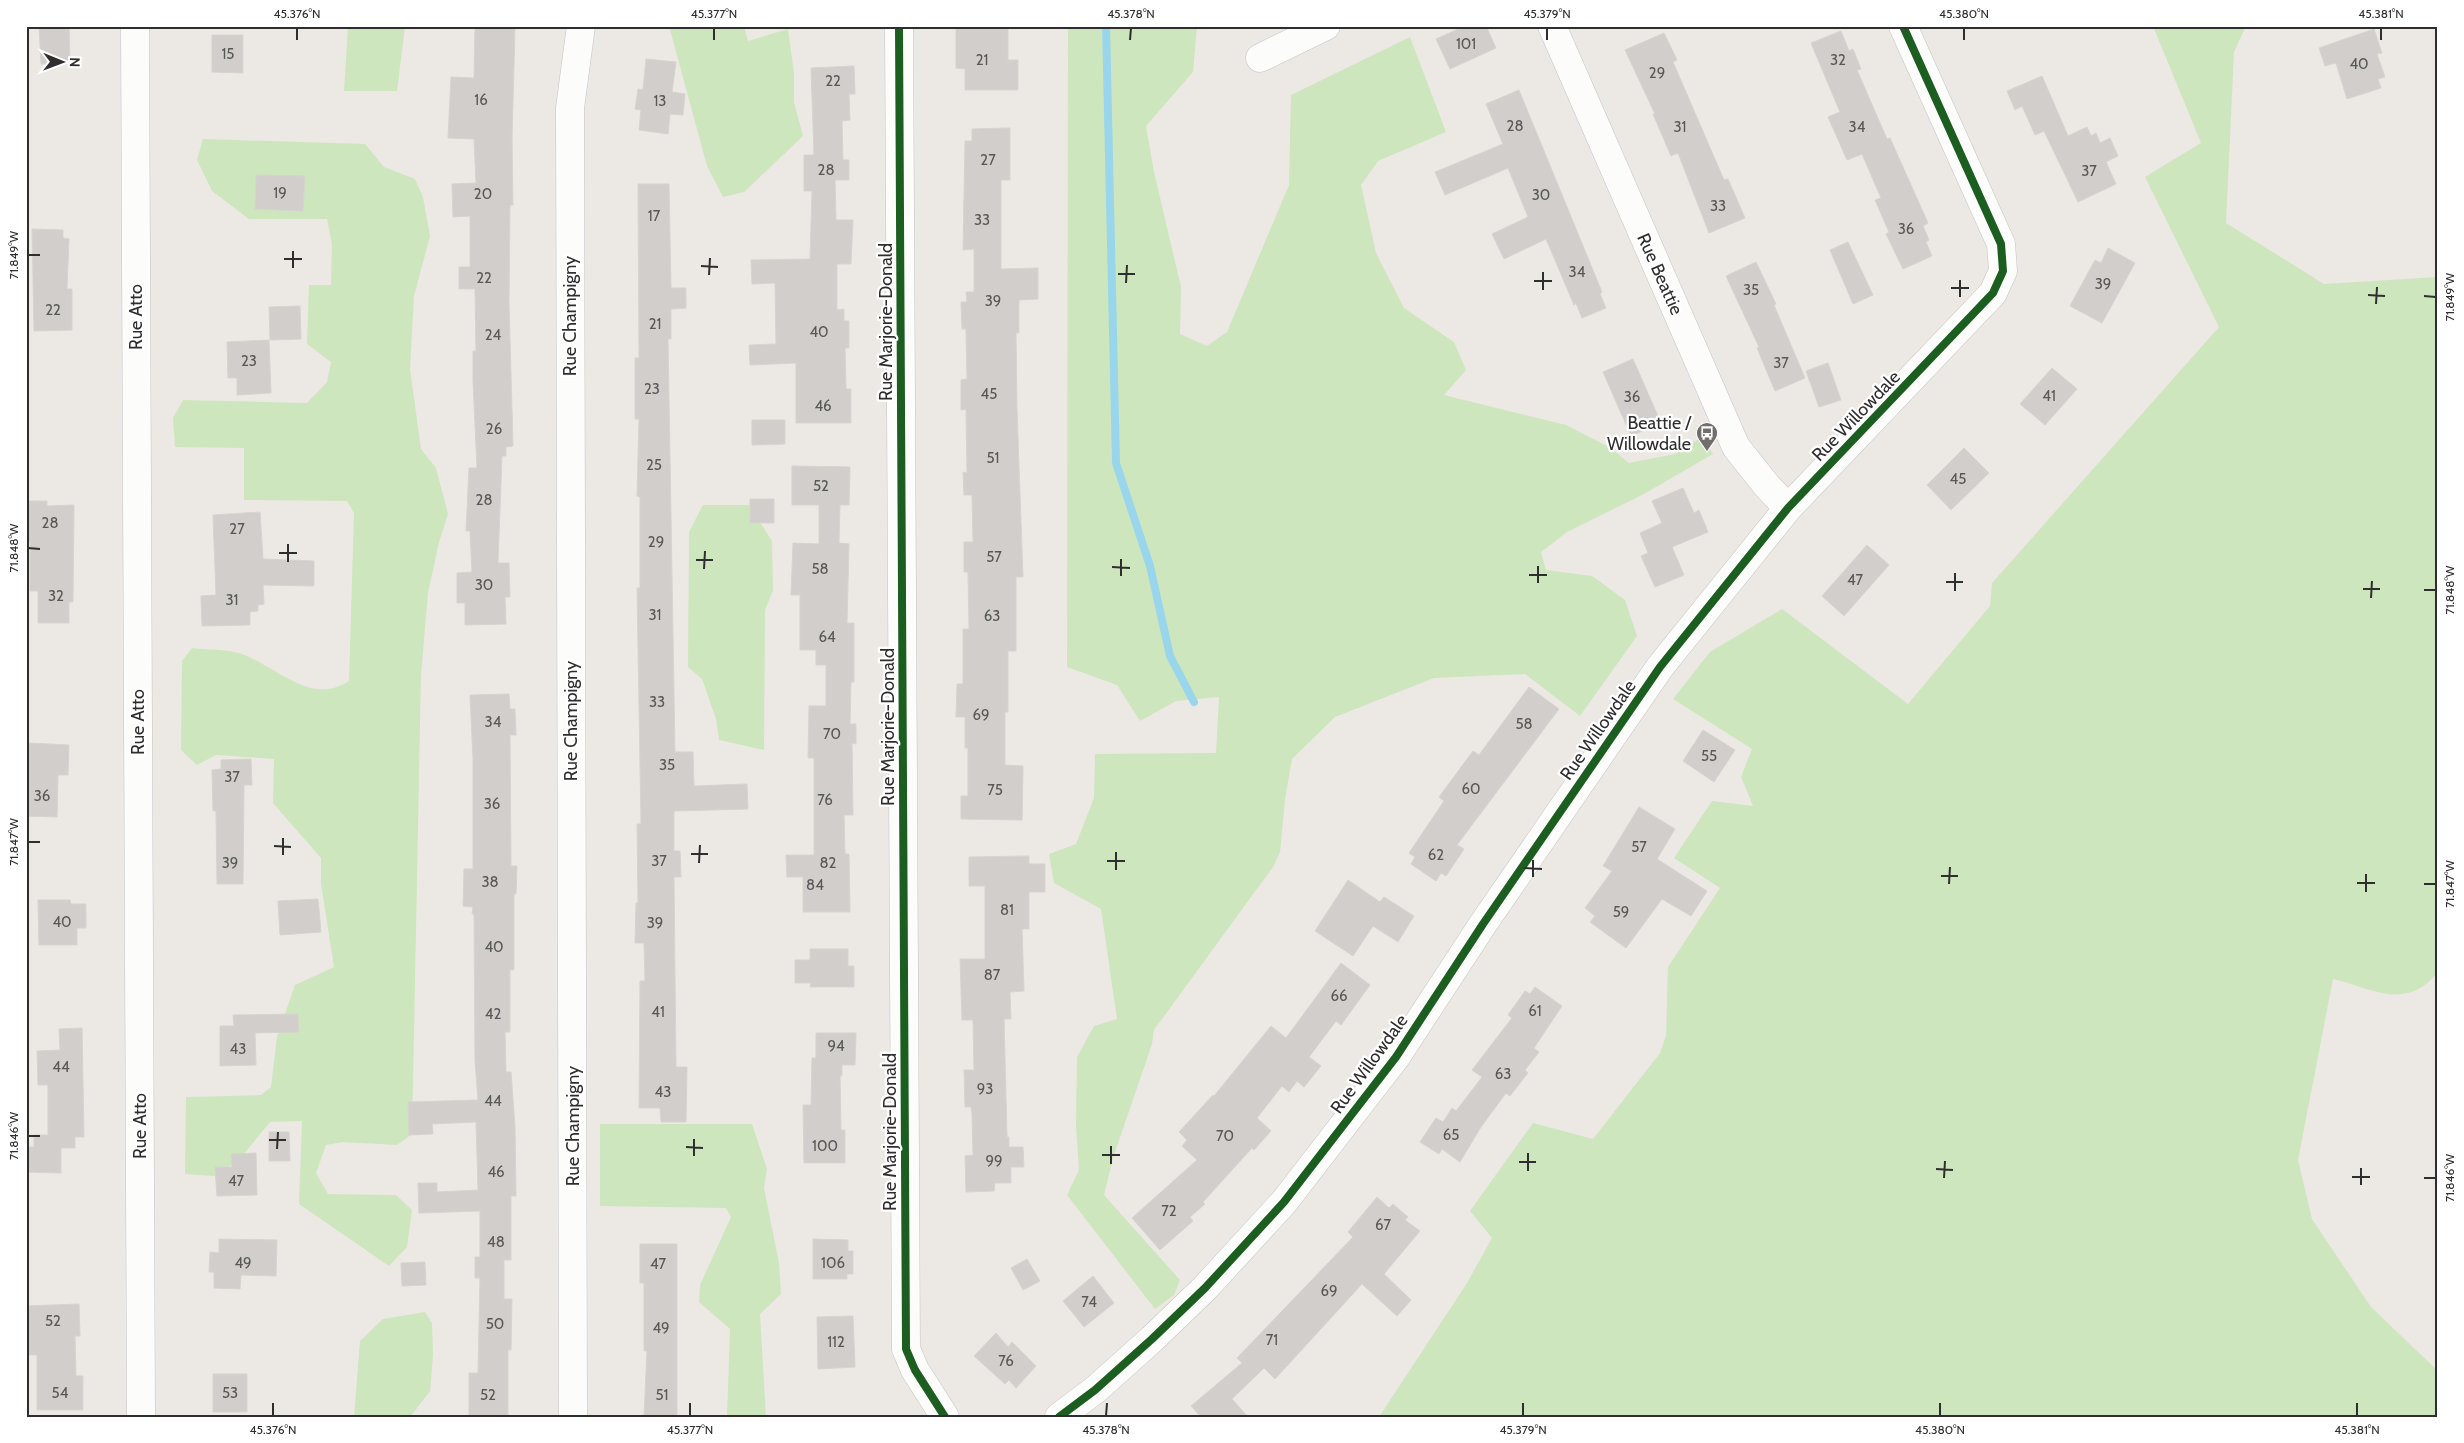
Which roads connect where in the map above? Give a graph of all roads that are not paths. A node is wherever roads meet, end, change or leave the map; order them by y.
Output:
1 (135, 26) edge
2 (580, 26) edge
3 (899, 26) edge
4 (1326, 26) edge
5 (1552, 26) edge
6 (1903, 26) edge
7 (1260, 58) dead end
8 (1788, 508) junction
9 (141, 1417) edge
10 (573, 1417) edge
11 (945, 1417) edge
12 (1059, 1417) edge

1 - 9 street, Rue Atto
2 - 10 street, Rue Champigny
3 - 11 street, Rue Marjorie-Donald
4 - 7 street
5 - 8 street, Rue Beattie
6 - 8 street, Rue Willowdale
8 - 12 street, Rue Willowdale

